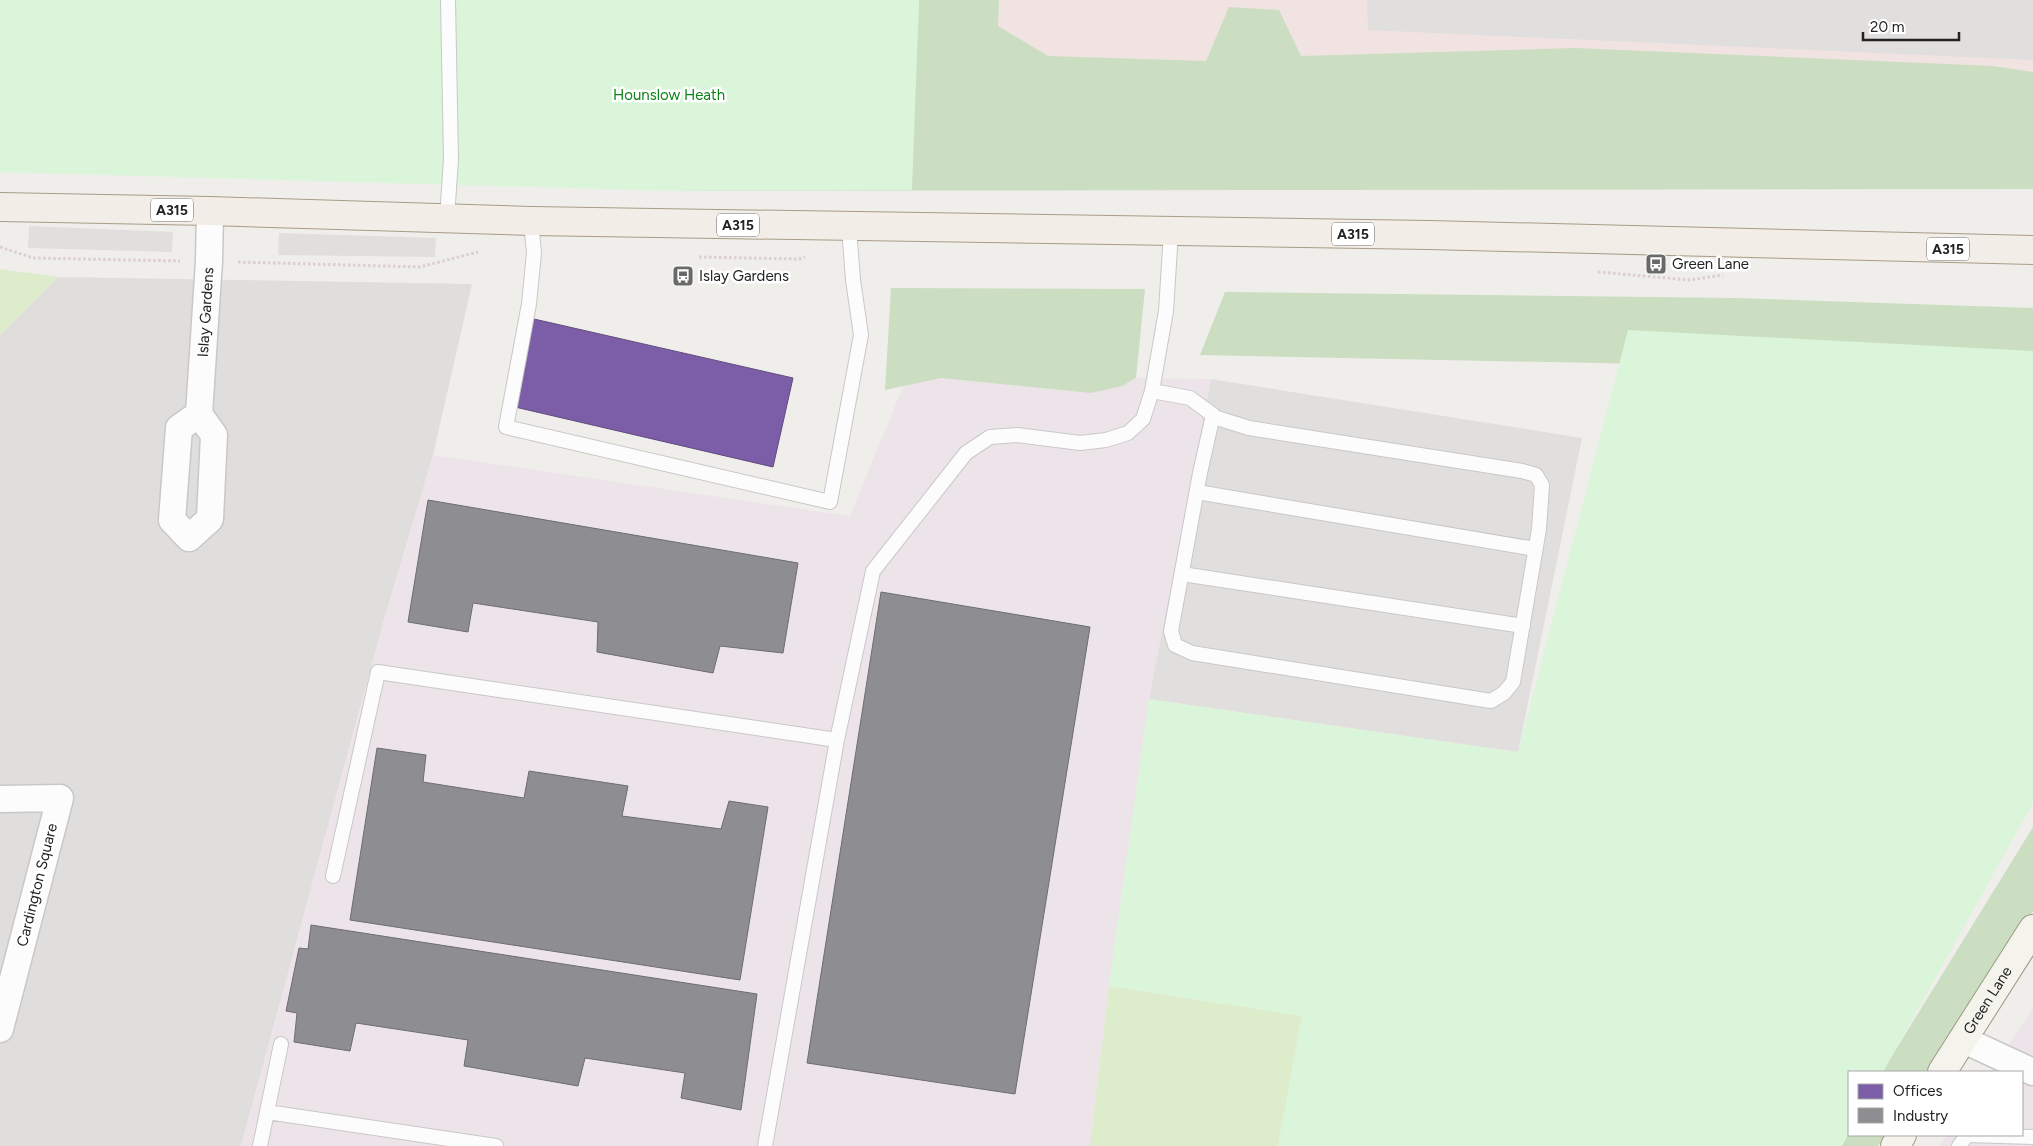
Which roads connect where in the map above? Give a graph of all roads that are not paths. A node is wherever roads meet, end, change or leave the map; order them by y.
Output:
1 (448, 0) edge
2 (0, 207) edge
3 (210, 211) junction
4 (447, 218) junction
5 (531, 221) junction
6 (1171, 232) junction
7 (849, 238) junction
8 (2033, 250) edge
9 (1152, 391) junction
10 (199, 414) dead end
11 (1214, 415) junction
12 (1197, 492) junction
13 (1536, 549) junction
14 (1182, 574) junction
15 (1522, 626) junction
16 (837, 740) junction
17 (0, 799) edge
18 (332, 876) dead end
19 (2033, 928) edge
20 (0, 1030) edge
21 (1964, 1040) junction
22 (281, 1044) dead end
23 (1943, 1071) edge
24 (2033, 1072) edge
25 (267, 1112) junction
26 (1989, 1136) edge
27 (2033, 1138) edge
28 (260, 1146) edge
29 (496, 1146) edge
30 (765, 1146) edge

1 - 4 lane
2 - 3 main road, A315
3 - 4 main road, A315
3 - 10 street, Islay Gardens
4 - 5 main road, A315
5 - 7 main road, A315
5 - 7 lane
6 - 7 main road, A315
6 - 8 main road, A315
6 - 9 lane
9 - 11 lane
9 - 16 lane
11 - 12 lane
11 - 13 lane
12 - 13 lane
12 - 14 lane
13 - 15 lane
14 - 15 lane
14 - 15 lane
16 - 18 lane
16 - 30 lane
17 - 20 street, Cardington Square
19 - 21 street, Green Lane
21 - 23 street, Green Lane
21 - 24 street
22 - 25 lane
25 - 28 lane
25 - 29 lane
26 - 27 lane

